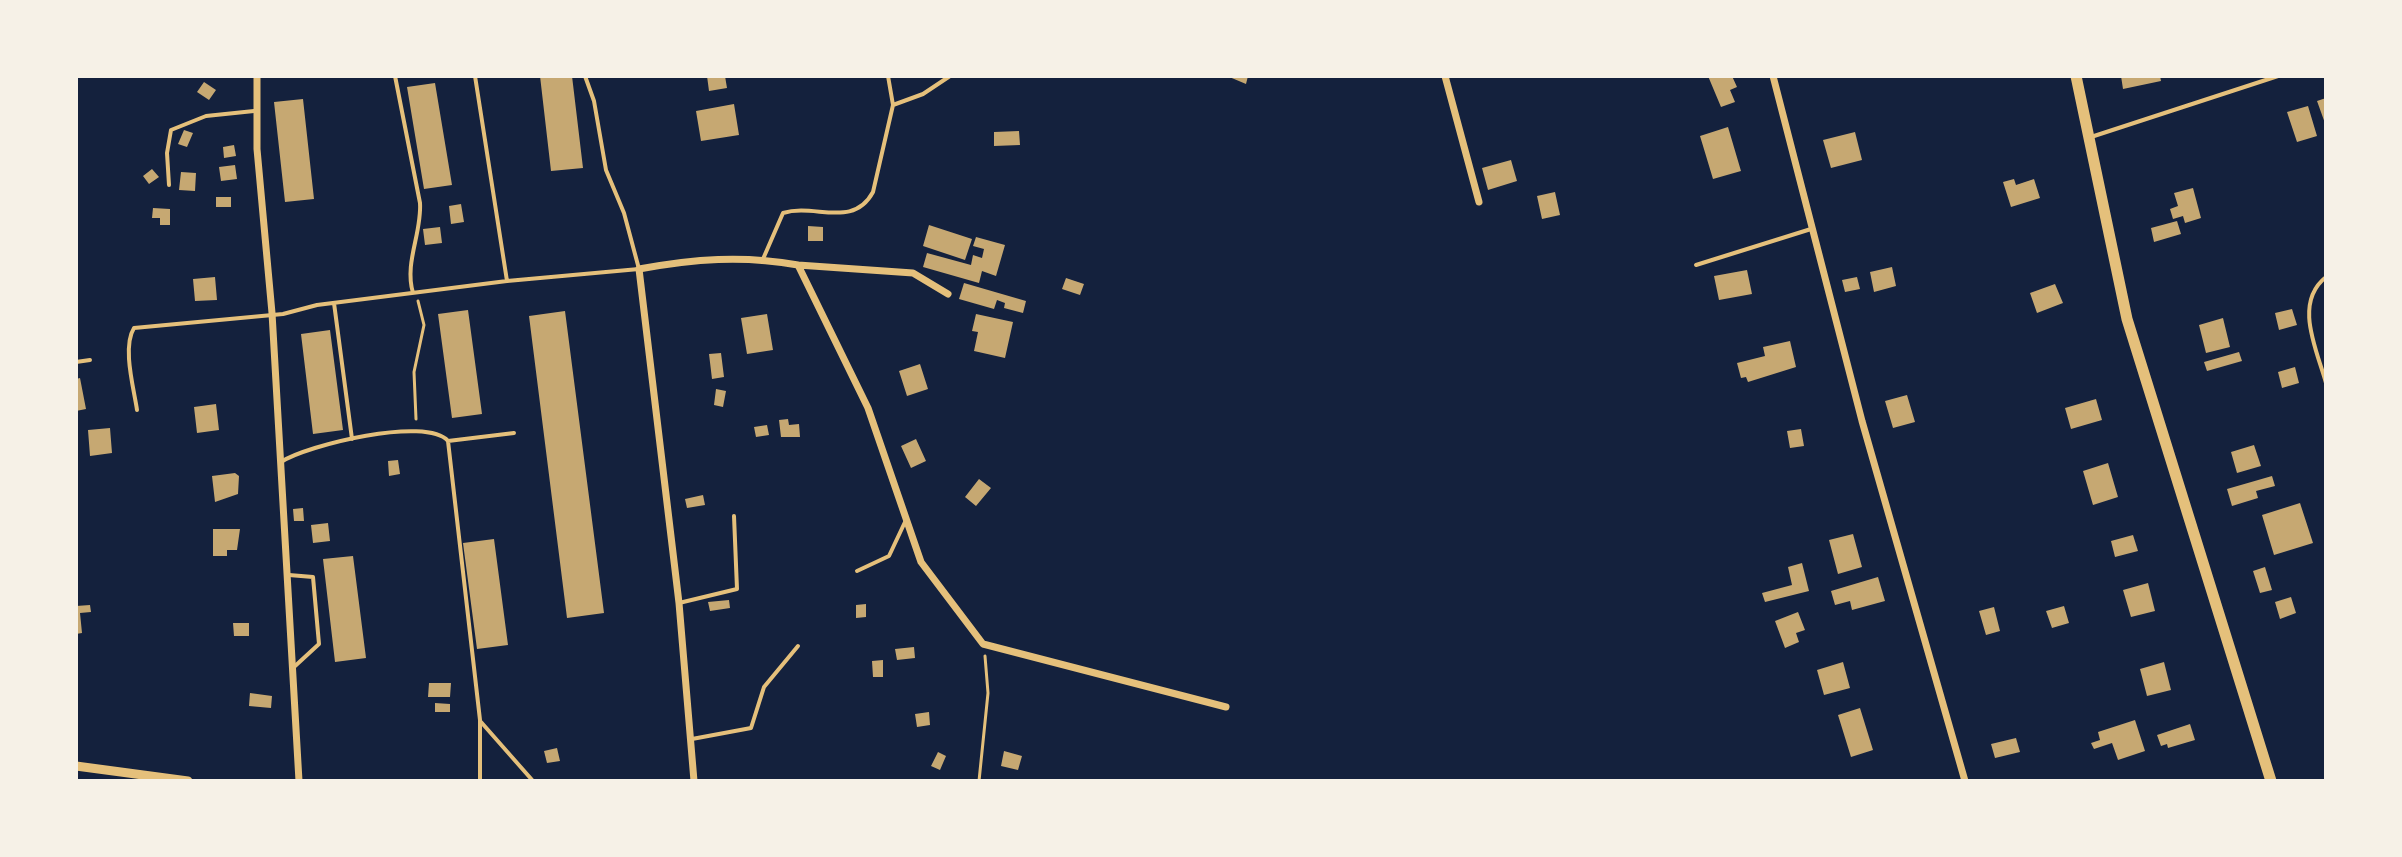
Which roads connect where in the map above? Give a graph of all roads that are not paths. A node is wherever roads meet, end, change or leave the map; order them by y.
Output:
1 (257, 76) edge
2 (395, 76) edge
3 (475, 76) edge
4 (585, 76) edge
5 (888, 76) edge
6 (950, 76) edge
7 (1445, 76) edge
8 (1773, 76) edge
9 (2076, 76) edge
10 (2278, 76) edge
11 (893, 105) junction
12 (254, 111) junction
13 (2088, 138) junction
14 (169, 185) dead end
15 (1479, 202) dead end
16 (1813, 229) junction
17 (763, 259) junction
18 (798, 265) junction
19 (1696, 265) dead end
20 (639, 269) junction
21 (2326, 277) edge
22 (507, 281) junction
23 (413, 293) junction
24 (948, 294) dead end
25 (334, 303) junction
26 (272, 313) junction
27 (90, 360) dead end
28 (76, 362) edge
29 (2326, 383) edge
30 (137, 410) dead end
31 (514, 433) dead end
32 (352, 439) junction
33 (448, 441) junction
34 (279, 463) junction
35 (734, 516) dead end
36 (906, 520) junction
37 (857, 571) dead end
38 (286, 575) junction
39 (679, 603) junction
40 (798, 646) dead end
41 (294, 667) junction
42 (1226, 707) dead end
43 (480, 720) junction
44 (692, 739) junction
45 (76, 766) edge
46 (188, 781) edge
47 (299, 781) edge
48 (480, 781) edge
49 (533, 781) edge
50 (694, 781) edge
51 (1965, 781) edge
52 (2271, 781) edge

1 - 12 street
2 - 23 lane
3 - 22 lane
4 - 20 lane
5 - 11 lane
6 - 11 lane
7 - 15 street
8 - 16 street
9 - 13 main road
10 - 13 lane
11 - 17 lane
12 - 14 lane
12 - 26 street
13 - 52 main road
16 - 19 lane
16 - 51 street
17 - 18 street
17 - 20 street
18 - 24 street
18 - 36 street
20 - 22 lane
20 - 39 street
21 - 29 lane
22 - 23 lane
23 - 25 lane
25 - 26 lane
25 - 32 lane
26 - 30 lane
26 - 34 street
27 - 28 lane
31 - 33 lane
32 - 33 lane
32 - 34 lane
33 - 43 lane
34 - 38 street
35 - 39 lane
36 - 37 lane
36 - 42 street
38 - 41 street
38 - 41 lane
39 - 44 street
40 - 44 lane
41 - 47 street
43 - 48 lane
43 - 49 lane
44 - 50 street
45 - 46 street

